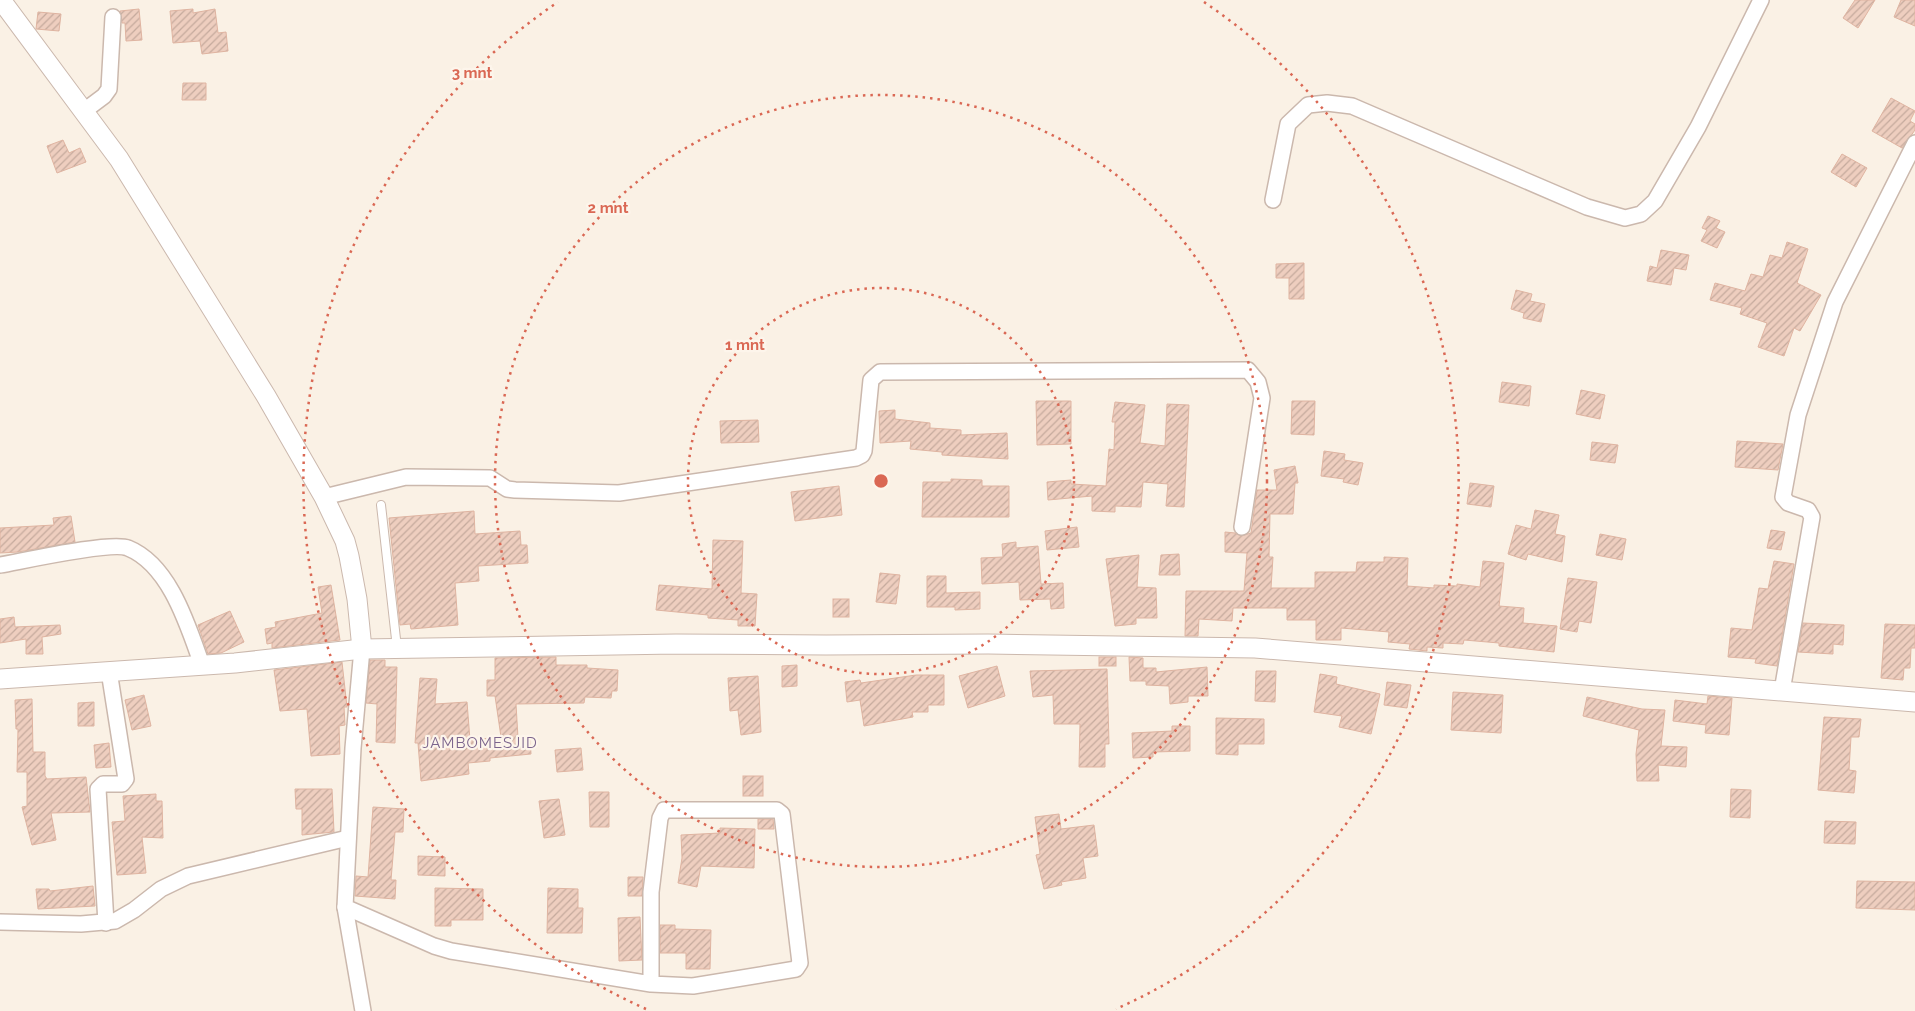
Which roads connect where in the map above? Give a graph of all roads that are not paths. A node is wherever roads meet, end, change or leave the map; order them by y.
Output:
1 (1, 0) edge
2 (1761, 0) edge
3 (113, 17) dead end
4 (84, 112) junction
5 (1915, 143) edge
6 (1273, 200) dead end
7 (324, 497) junction
8 (381, 505) dead end
9 (1242, 527) dead end
10 (0, 565) edge
11 (397, 648) junction
12 (362, 649) junction
13 (202, 665) junction
14 (109, 671) junction
15 (0, 678) edge
16 (1782, 691) junction
17 (1915, 702) edge
18 (348, 838) junction
19 (345, 913) junction
20 (0, 922) edge
21 (106, 923) junction
22 (651, 984) junction
23 (363, 1011) edge

1 - 4 street
2 - 6 street
3 - 4 street
4 - 7 street
5 - 16 street
7 - 9 street
7 - 12 street
8 - 11 lane
10 - 13 street
11 - 12 street
11 - 16 street
12 - 13 street
12 - 18 street
13 - 14 street
14 - 15 street
14 - 21 street
16 - 17 street
18 - 19 street
18 - 21 street
19 - 22 street
19 - 23 street
20 - 21 street
22 - 22 street

